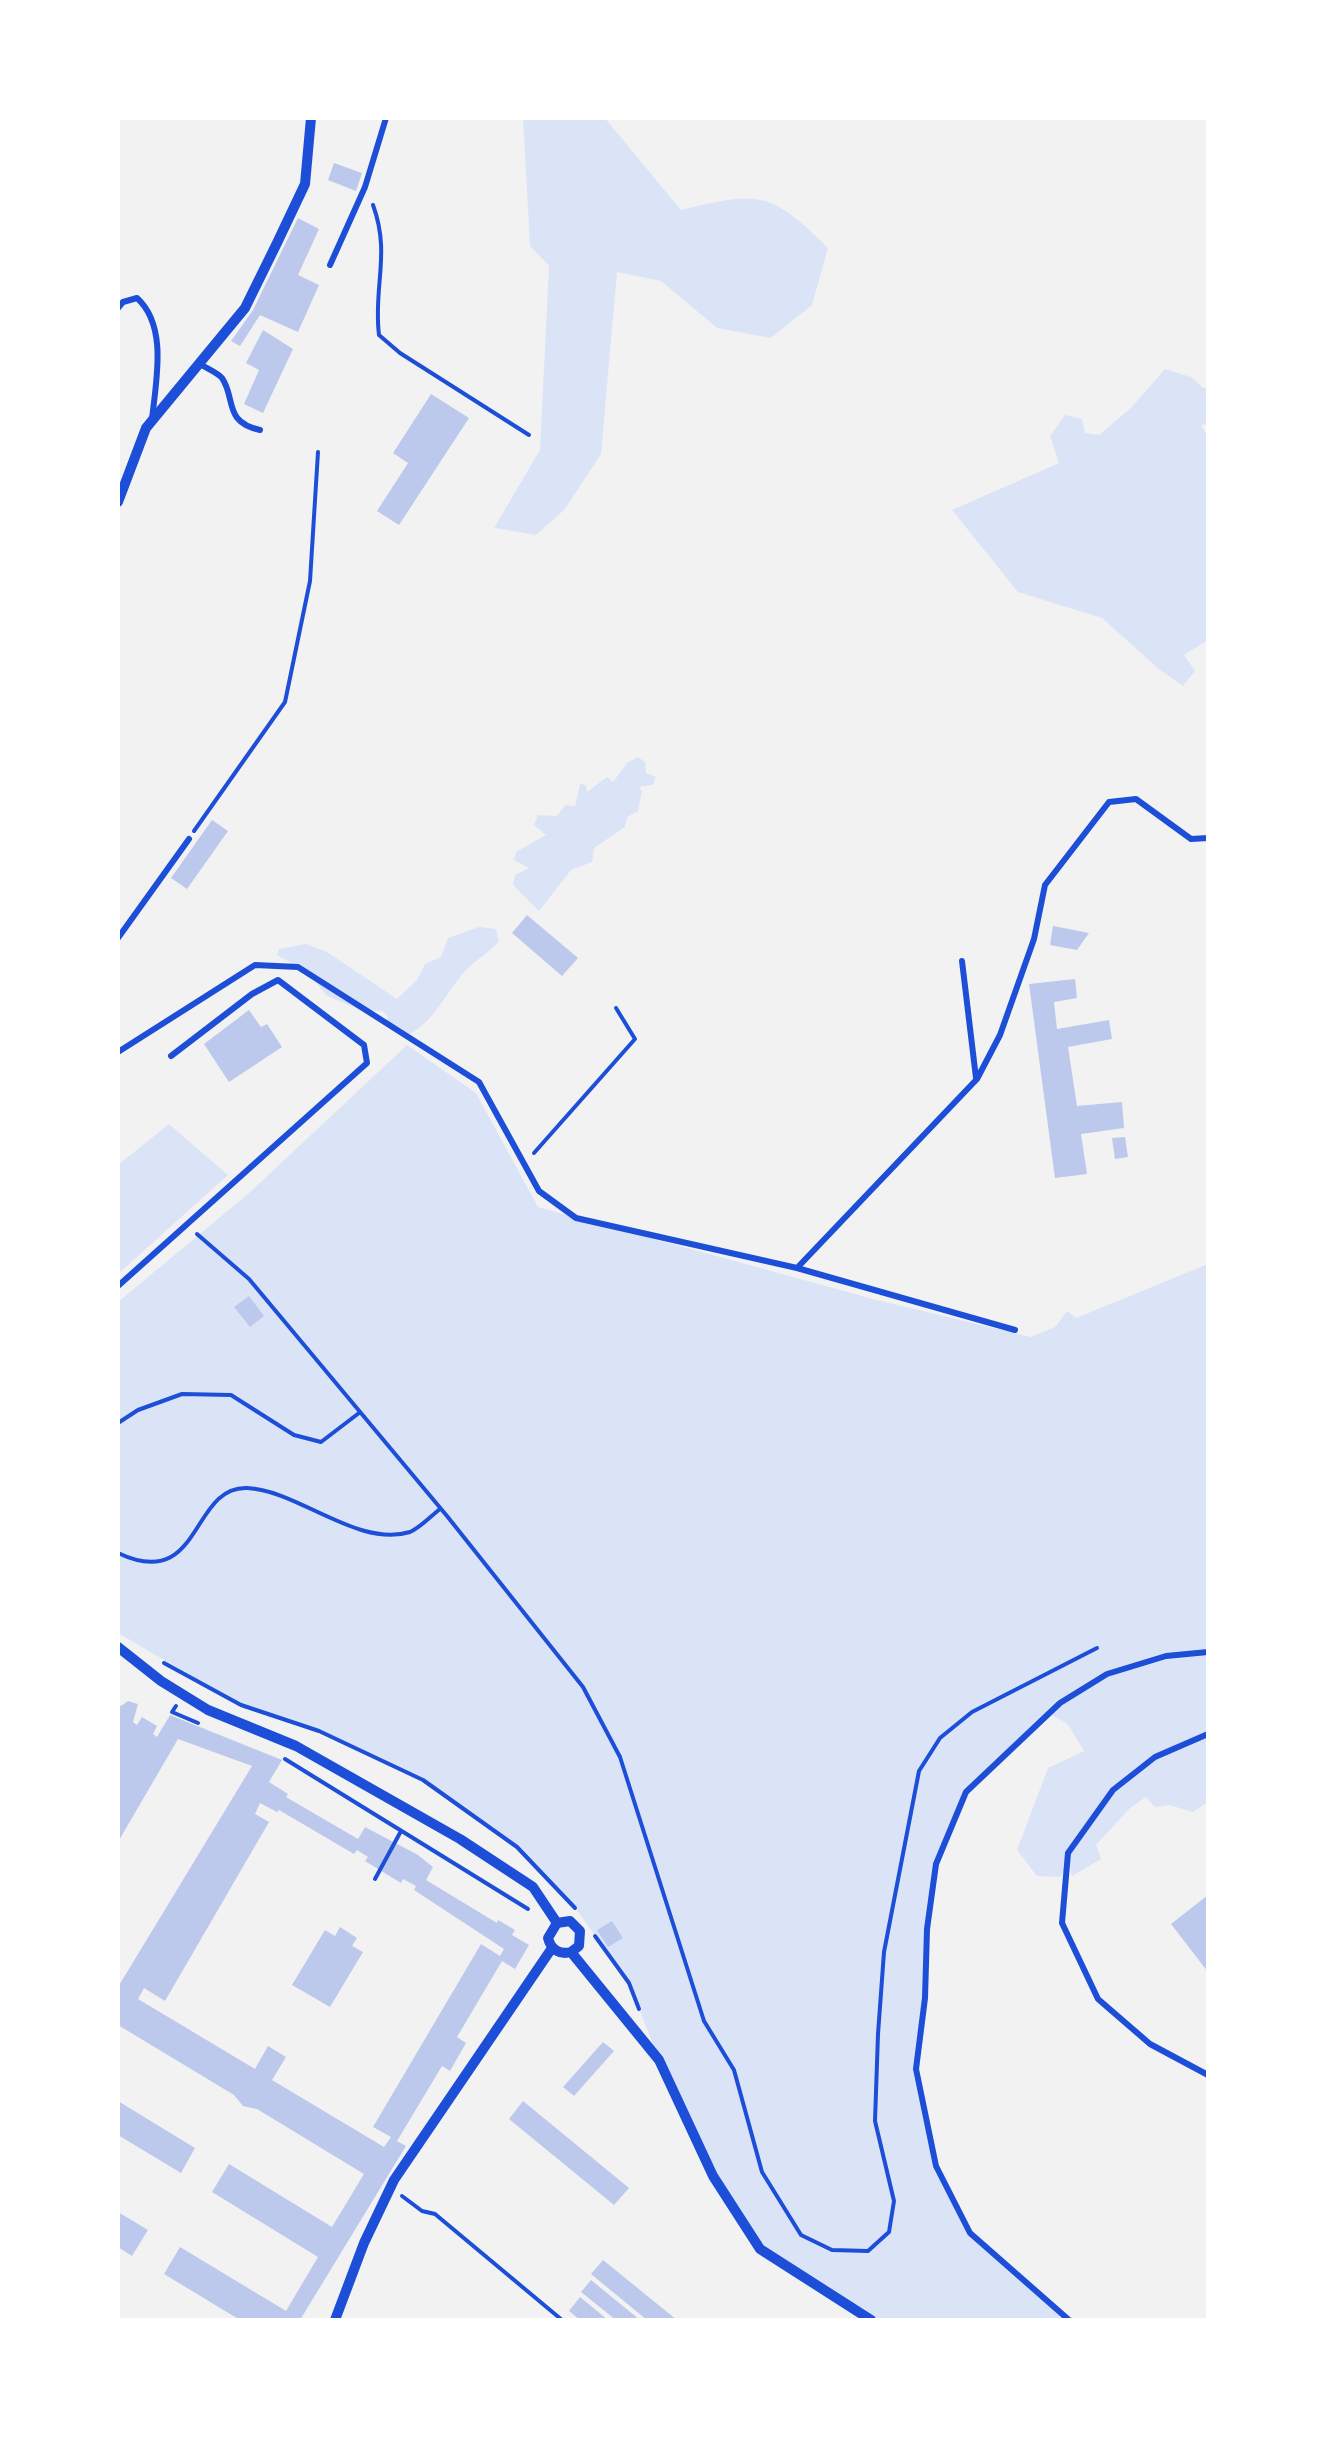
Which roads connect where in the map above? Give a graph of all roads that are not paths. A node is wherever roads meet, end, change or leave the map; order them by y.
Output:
1 (311, 118) edge
2 (386, 118) edge
3 (330, 265) dead end
4 (118, 308) edge
5 (199, 364) junction
6 (152, 420) junction
7 (260, 430) dead end
8 (118, 502) edge
9 (189, 838) road end
10 (1208, 838) edge
11 (118, 938) edge
12 (962, 961) dead end
13 (118, 1052) edge
14 (171, 1056) dead end
15 (976, 1079) junction
16 (797, 1268) junction
17 (118, 1286) edge
18 (1015, 1330) dead end
19 (118, 1647) edge
20 (1208, 1652) edge
21 (1208, 1734) edge
22 (557, 1923) junction
23 (552, 1948) junction
24 (572, 1952) junction
25 (1208, 2075) edge
26 (335, 2320) edge
27 (871, 2320) edge
28 (1069, 2320) edge

1 - 5 street
2 - 3 lane
4 - 6 lane
5 - 6 street
5 - 7 lane
6 - 8 street
9 - 11 lane
10 - 15 lane
12 - 15 lane
13 - 16 lane
14 - 17 lane
15 - 16 lane
16 - 18 lane
19 - 22 street
20 - 28 lane
21 - 25 lane
22 - 23 street
22 - 24 street
23 - 24 street
23 - 26 street
24 - 27 street

